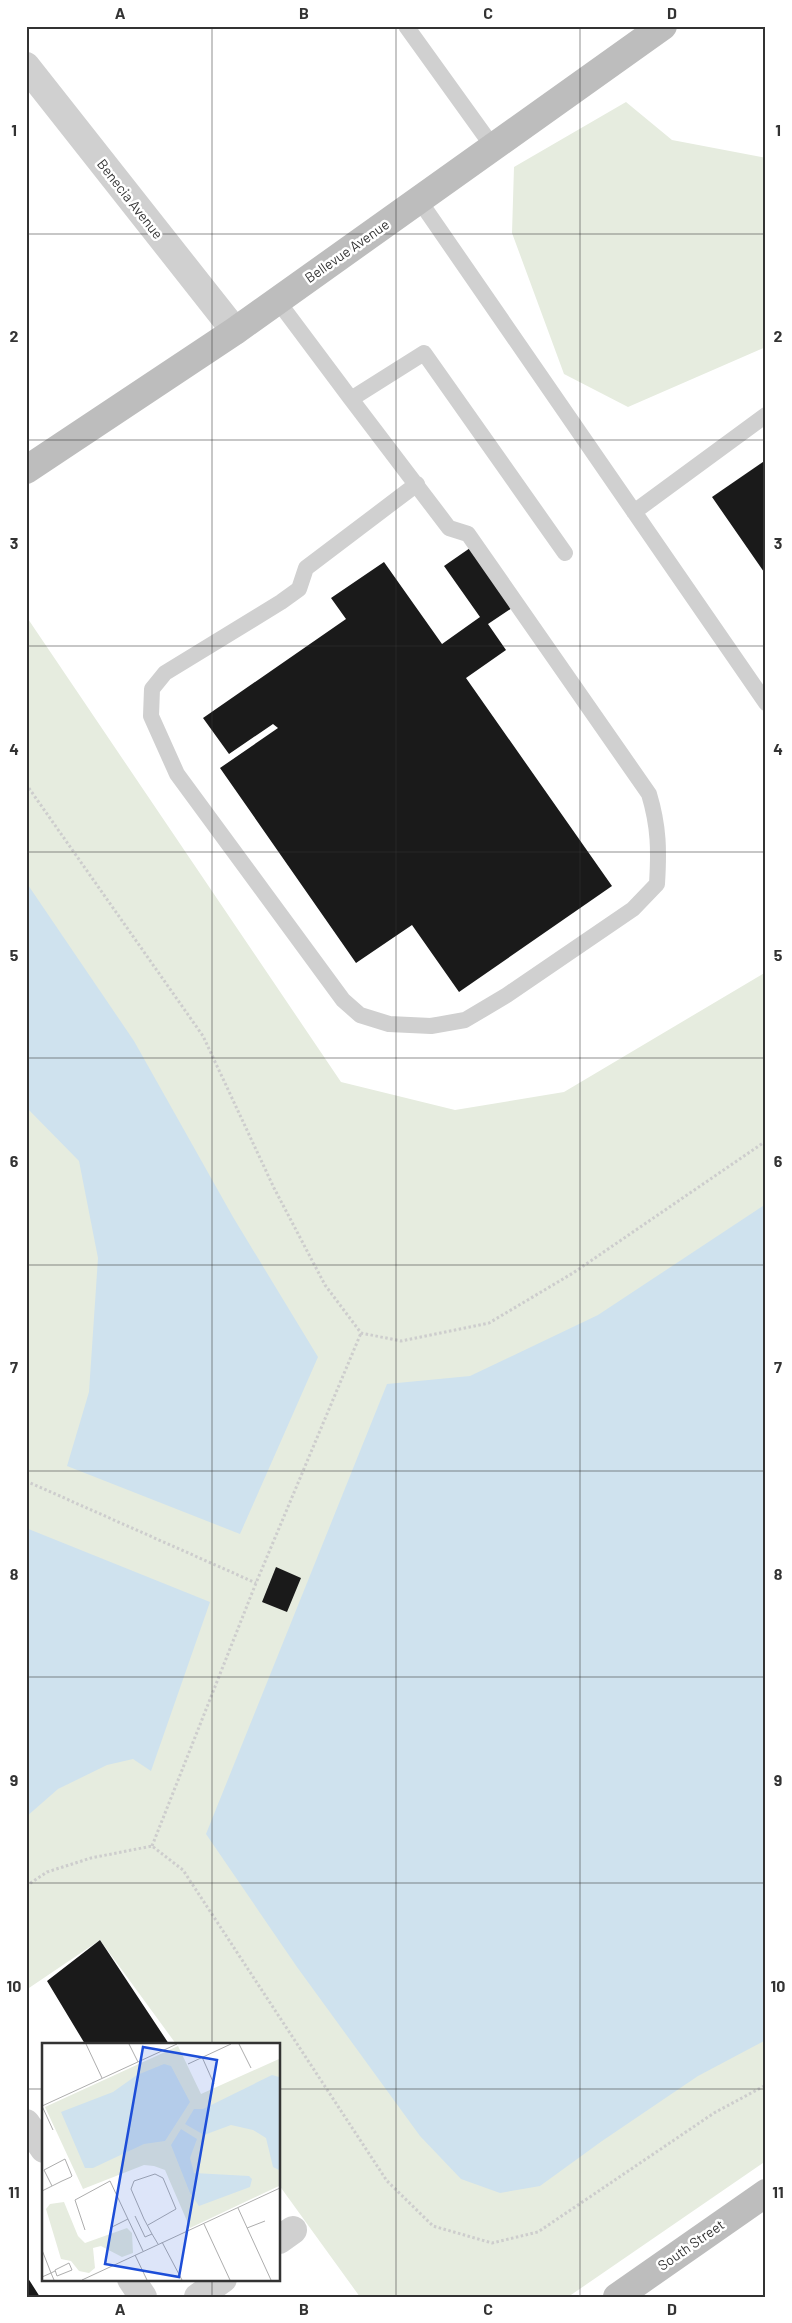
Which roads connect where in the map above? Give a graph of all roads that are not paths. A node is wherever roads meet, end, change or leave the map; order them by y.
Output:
1 (406, 26) edge
2 (663, 26) edge
3 (26, 66) edge
4 (493, 148) junction
5 (419, 200) junction
6 (277, 300) junction
7 (235, 331) junction
8 (351, 399) junction
9 (766, 415) edge
10 (26, 470) edge
11 (417, 484) junction
12 (634, 512) junction
13 (565, 553) dead end
14 (766, 703) edge
15 (26, 2123) edge
16 (42, 2146) edge
17 (766, 2193) edge
18 (132, 2280) edge
19 (222, 2280) edge
20 (143, 2297) edge
21 (198, 2297) edge
22 (617, 2297) edge

1 - 4 lane
2 - 4 street, Bellevue Avenue
3 - 7 street, Benecia Avenue
4 - 5 street, Bellevue Avenue
5 - 6 street, Bellevue Avenue
5 - 12 lane
6 - 7 street, Bellevue Avenue
6 - 8 lane
7 - 10 street, Bellevue Avenue
8 - 11 lane
8 - 13 lane
9 - 12 lane
11 - 11 lane
12 - 14 lane
15 - 16 street
17 - 22 street, South Street
18 - 20 street
19 - 21 street

